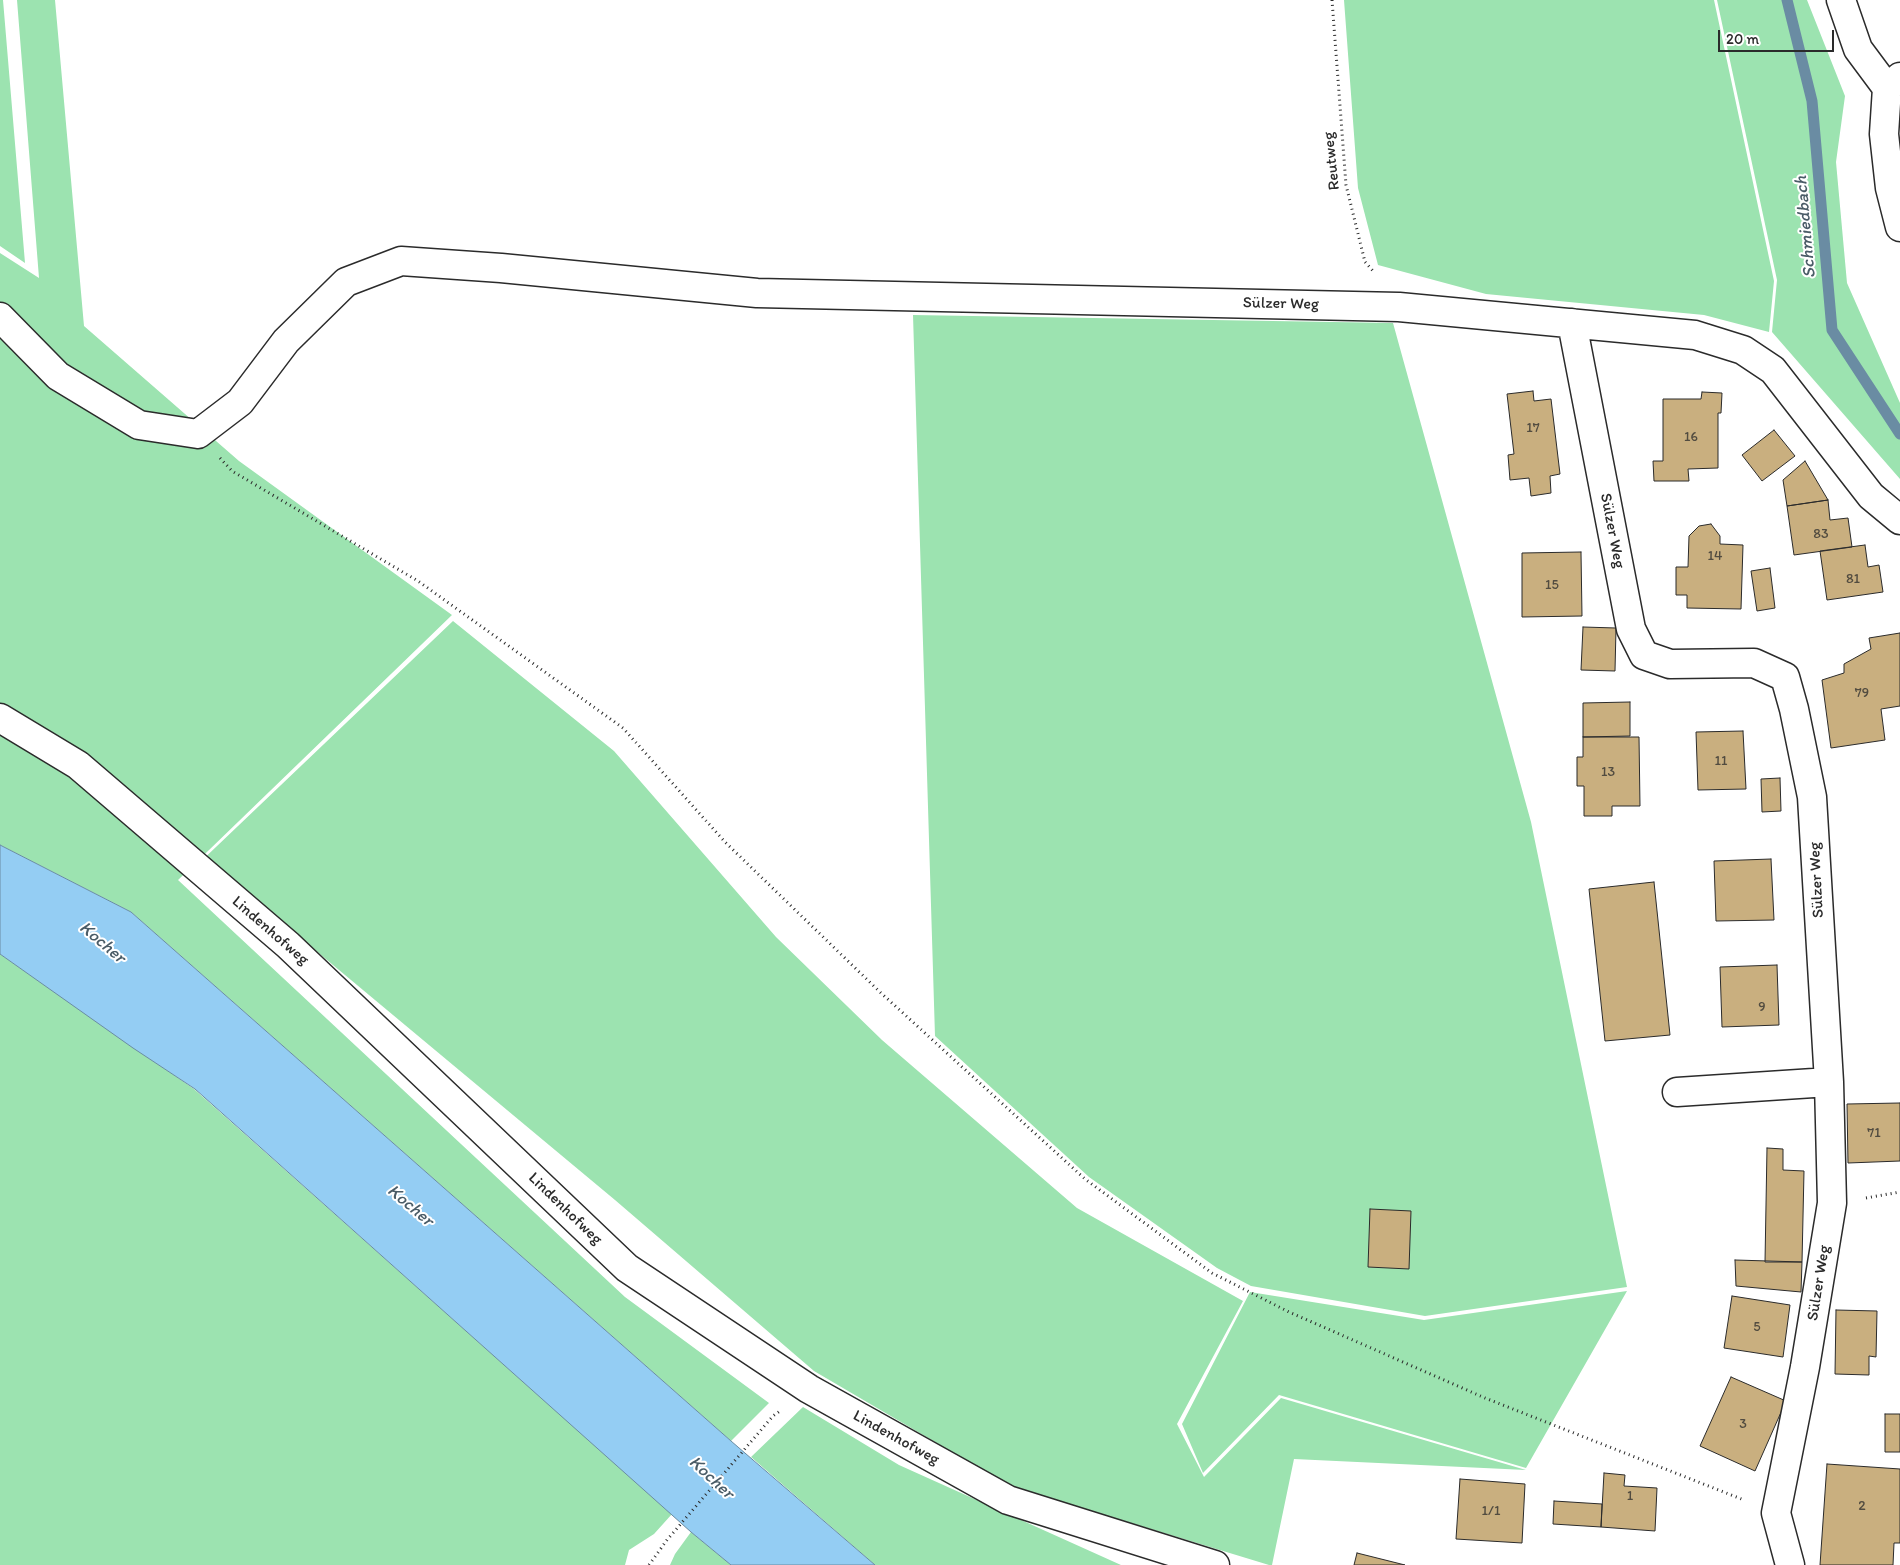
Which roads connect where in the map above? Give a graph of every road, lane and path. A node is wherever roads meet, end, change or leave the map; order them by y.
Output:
1 (1332, 0) edge
2 (1841, 0) edge
3 (1894, 82) edge
4 (1900, 227) edge
5 (1399, 307) junction
6 (0, 317) edge
7 (1572, 323) junction
8 (198, 434) junction
9 (1900, 520) edge
10 (0, 718) edge
11 (1829, 1082) junction
12 (1677, 1092) dead end
13 (773, 1416) dead end
14 (1776, 1513) junction
15 (649, 1565) edge
16 (1215, 1565) edge
17 (1790, 1565) edge

1 - 5 path, Reutweg
2 - 3 street
3 - 4 street
5 - 7 street, Sülzer Weg
5 - 8 street, Sülzer Weg
6 - 8 street
7 - 9 street, Sülzer Weg
7 - 11 street, Sülzer Weg
8 - 14 path
10 - 16 street, Lindenhofweg
11 - 12 street
11 - 14 street, Sülzer Weg
13 - 15 path
14 - 17 street, Sülzer Weg

